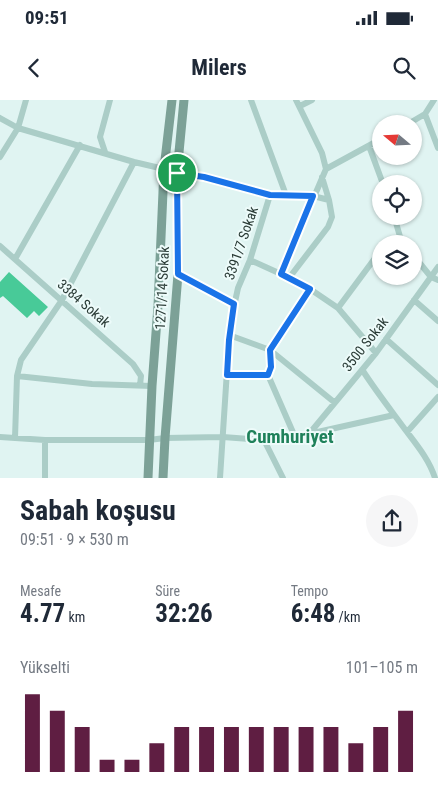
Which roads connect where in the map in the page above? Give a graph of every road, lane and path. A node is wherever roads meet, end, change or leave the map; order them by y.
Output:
1 (26, 100) edge
2 (110, 100) edge
3 (172, 100) edge
4 (184, 100) edge
5 (251, 100) edge
6 (312, 100) edge
7 (434, 100) edge
8 (298, 103) edge
9 (425, 114) junction
10 (422, 116) edge
11 (0, 118) edge
12 (18, 128) junction
13 (372, 144) edge
14 (80, 146) junction
15 (369, 146) junction
16 (438, 148) edge
17 (105, 152) junction
18 (0, 157) edge
19 (134, 162) junction
20 (164, 169) junction
21 (326, 169) junction
22 (177, 173) junction
23 (380, 175) edge
24 (322, 177) junction
25 (270, 195) junction
26 (286, 195) junction
27 (313, 196) junction
28 (329, 200) junction
29 (0, 246) edge
30 (15, 259) junction
31 (250, 260) junction
32 (372, 262) edge
33 (422, 266) edge
34 (438, 267) edge
35 (178, 274) junction
36 (281, 274) junction
37 (431, 277) junction
38 (289, 278) junction
39 (438, 280) edge
40 (310, 289) junction
41 (62, 300) junction
42 (414, 300) junction
43 (234, 304) junction
44 (338, 308) junction
45 (438, 321) edge
46 (229, 335) junction
47 (386, 339) junction
48 (270, 350) junction
49 (376, 353) junction
50 (363, 371) junction
51 (227, 375) junction
52 (268, 375) junction
53 (17, 376) junction
54 (438, 385) edge
55 (140, 386) junction
56 (152, 386) junction
57 (438, 397) edge
58 (334, 402) junction
59 (394, 415) junction
60 (407, 432) junction
61 (309, 434) junction
62 (0, 437) edge
63 (223, 437) junction
64 (295, 437) junction
65 (15, 438) junction
66 (165, 438) junction
67 (45, 440) junction
68 (149, 440) junction
69 (264, 440) junction
70 (45, 478) edge
71 (148, 478) edge
72 (163, 478) edge
73 (220, 478) edge
74 (282, 478) edge
75 (435, 478) edge

1 - 12 street
2 - 17 street
3 - 20 street
4 - 22 street, 1271/14 Sokak
5 - 26 street
6 - 8 street
7 - 9 street
8 - 21 street
9 - 10 street
9 - 16 street
11 - 12 street
12 - 14 street
12 - 18 street
13 - 15 street
14 - 17 street
14 - 30 street
15 - 21 street
15 - 23 street
17 - 19 street
19 - 20 street
19 - 41 street
20 - 56 street
21 - 24 street
22 - 25 street
22 - 35 street, 1271/14 Sokak
24 - 27 street
24 - 28 street
25 - 26 street
25 - 31 street, 3391/7 Sokak
26 - 27 street
27 - 28 street
27 - 36 street
28 - 38 street
29 - 30 street, 3384 Sokak
30 - 41 street, 3384 Sokak
31 - 36 street
31 - 43 street, 3391/7 Sokak
32 - 44 street
33 - 37 street
34 - 37 street, 3500 Sokak
35 - 43 street
35 - 66 street, 1271/14 Sokak
36 - 38 street
37 - 39 street
37 - 42 street, 3500 Sokak
38 - 40 street
40 - 44 street
40 - 48 street
41 - 53 street
41 - 55 street, 3384 Sokak
42 - 45 street
42 - 47 street, 3500 Sokak
43 - 46 street, 3391/7 Sokak
44 - 49 street
46 - 48 street
46 - 51 street, 3391/7 Sokak
47 - 49 street, 3500 Sokak
47 - 54 street
48 - 52 street
48 - 58 street
49 - 50 street, 3500 Sokak
50 - 58 street, 3500 Sokak
50 - 59 street
51 - 52 street
51 - 63 street, 3391/7 Sokak
52 - 64 street
53 - 55 street
53 - 65 street
55 - 56 street
56 - 68 street
57 - 60 street
58 - 61 street, 3500 Sokak
59 - 60 street
59 - 61 street
60 - 75 street
61 - 64 street
62 - 65 street
63 - 66 street
63 - 69 street
63 - 73 street, 3391/7 Sokak
64 - 69 street
65 - 67 street
66 - 68 street
66 - 72 street, 1271/14 Sokak
67 - 68 street
67 - 70 street
68 - 71 street
69 - 74 street

